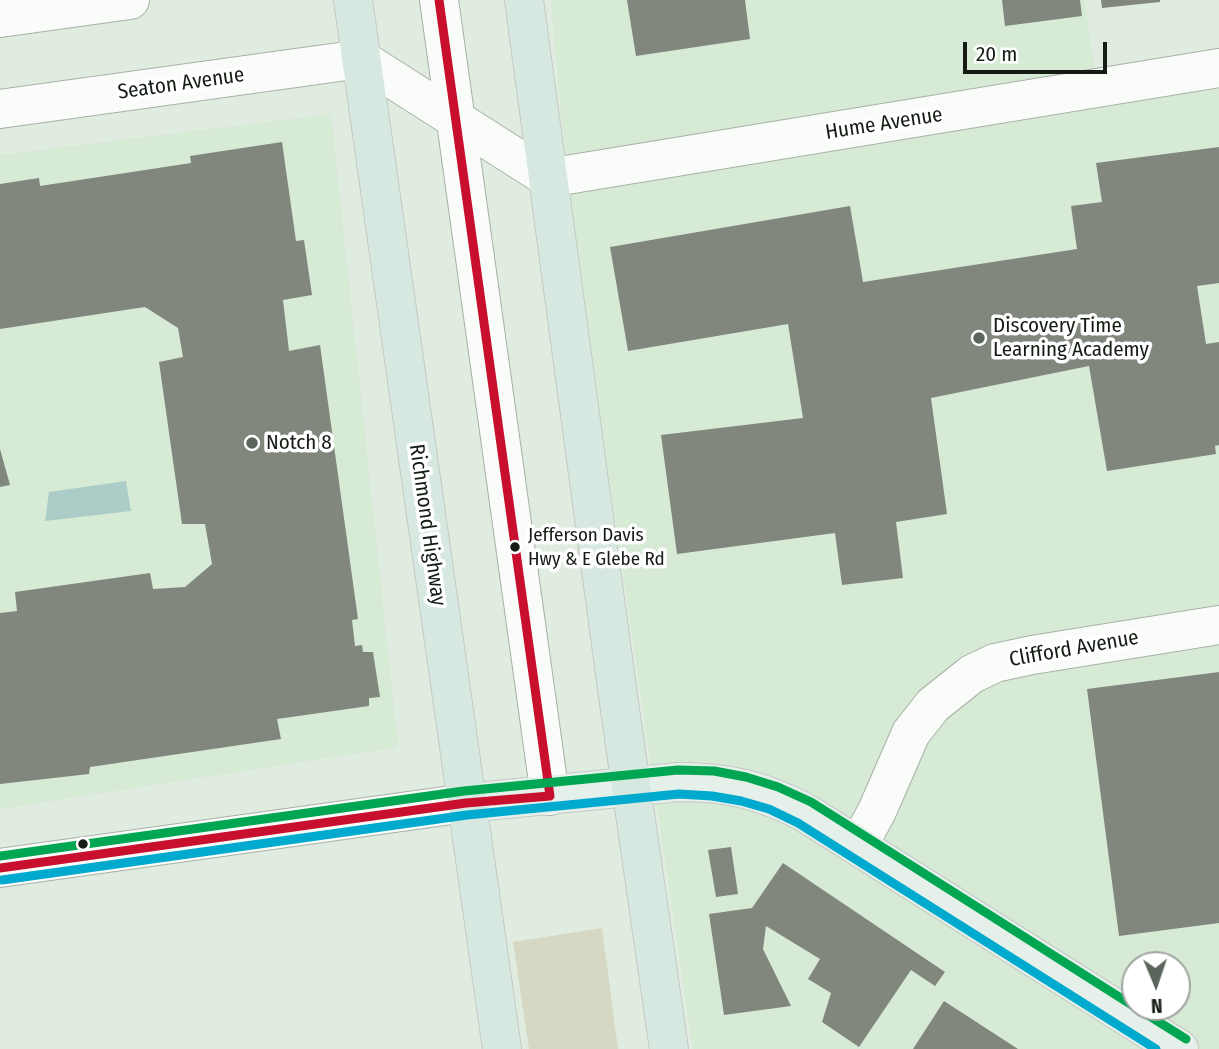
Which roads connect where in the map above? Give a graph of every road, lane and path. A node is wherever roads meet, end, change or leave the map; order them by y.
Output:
1 (130, 0) edge
2 (353, 0) edge
3 (439, 0) edge
4 (524, 0) edge
5 (0, 18) edge
6 (361, 59) junction
7 (1219, 68) edge
8 (0, 109) edge
9 (455, 118) junction
10 (548, 178) junction
11 (1219, 625) edge
12 (632, 788) junction
13 (550, 796) junction
14 (466, 803) junction
15 (858, 846) junction
16 (0, 868) edge
17 (502, 1049) edge
18 (669, 1049) edge
19 (1179, 1049) edge

1 - 5 street
2 - 6 highway, Richmond Highway
3 - 9 street
4 - 10 highway
6 - 8 street, Seaton Avenue
6 - 9 street
6 - 14 highway, Richmond Highway
7 - 10 street, Hume Avenue
9 - 10 street
9 - 13 street
10 - 12 highway
11 - 15 street, Clifford Avenue
12 - 13 main road
12 - 15 main road
12 - 18 highway
13 - 14 main road
14 - 16 street
14 - 17 highway, Richmond Highway
15 - 19 main road

